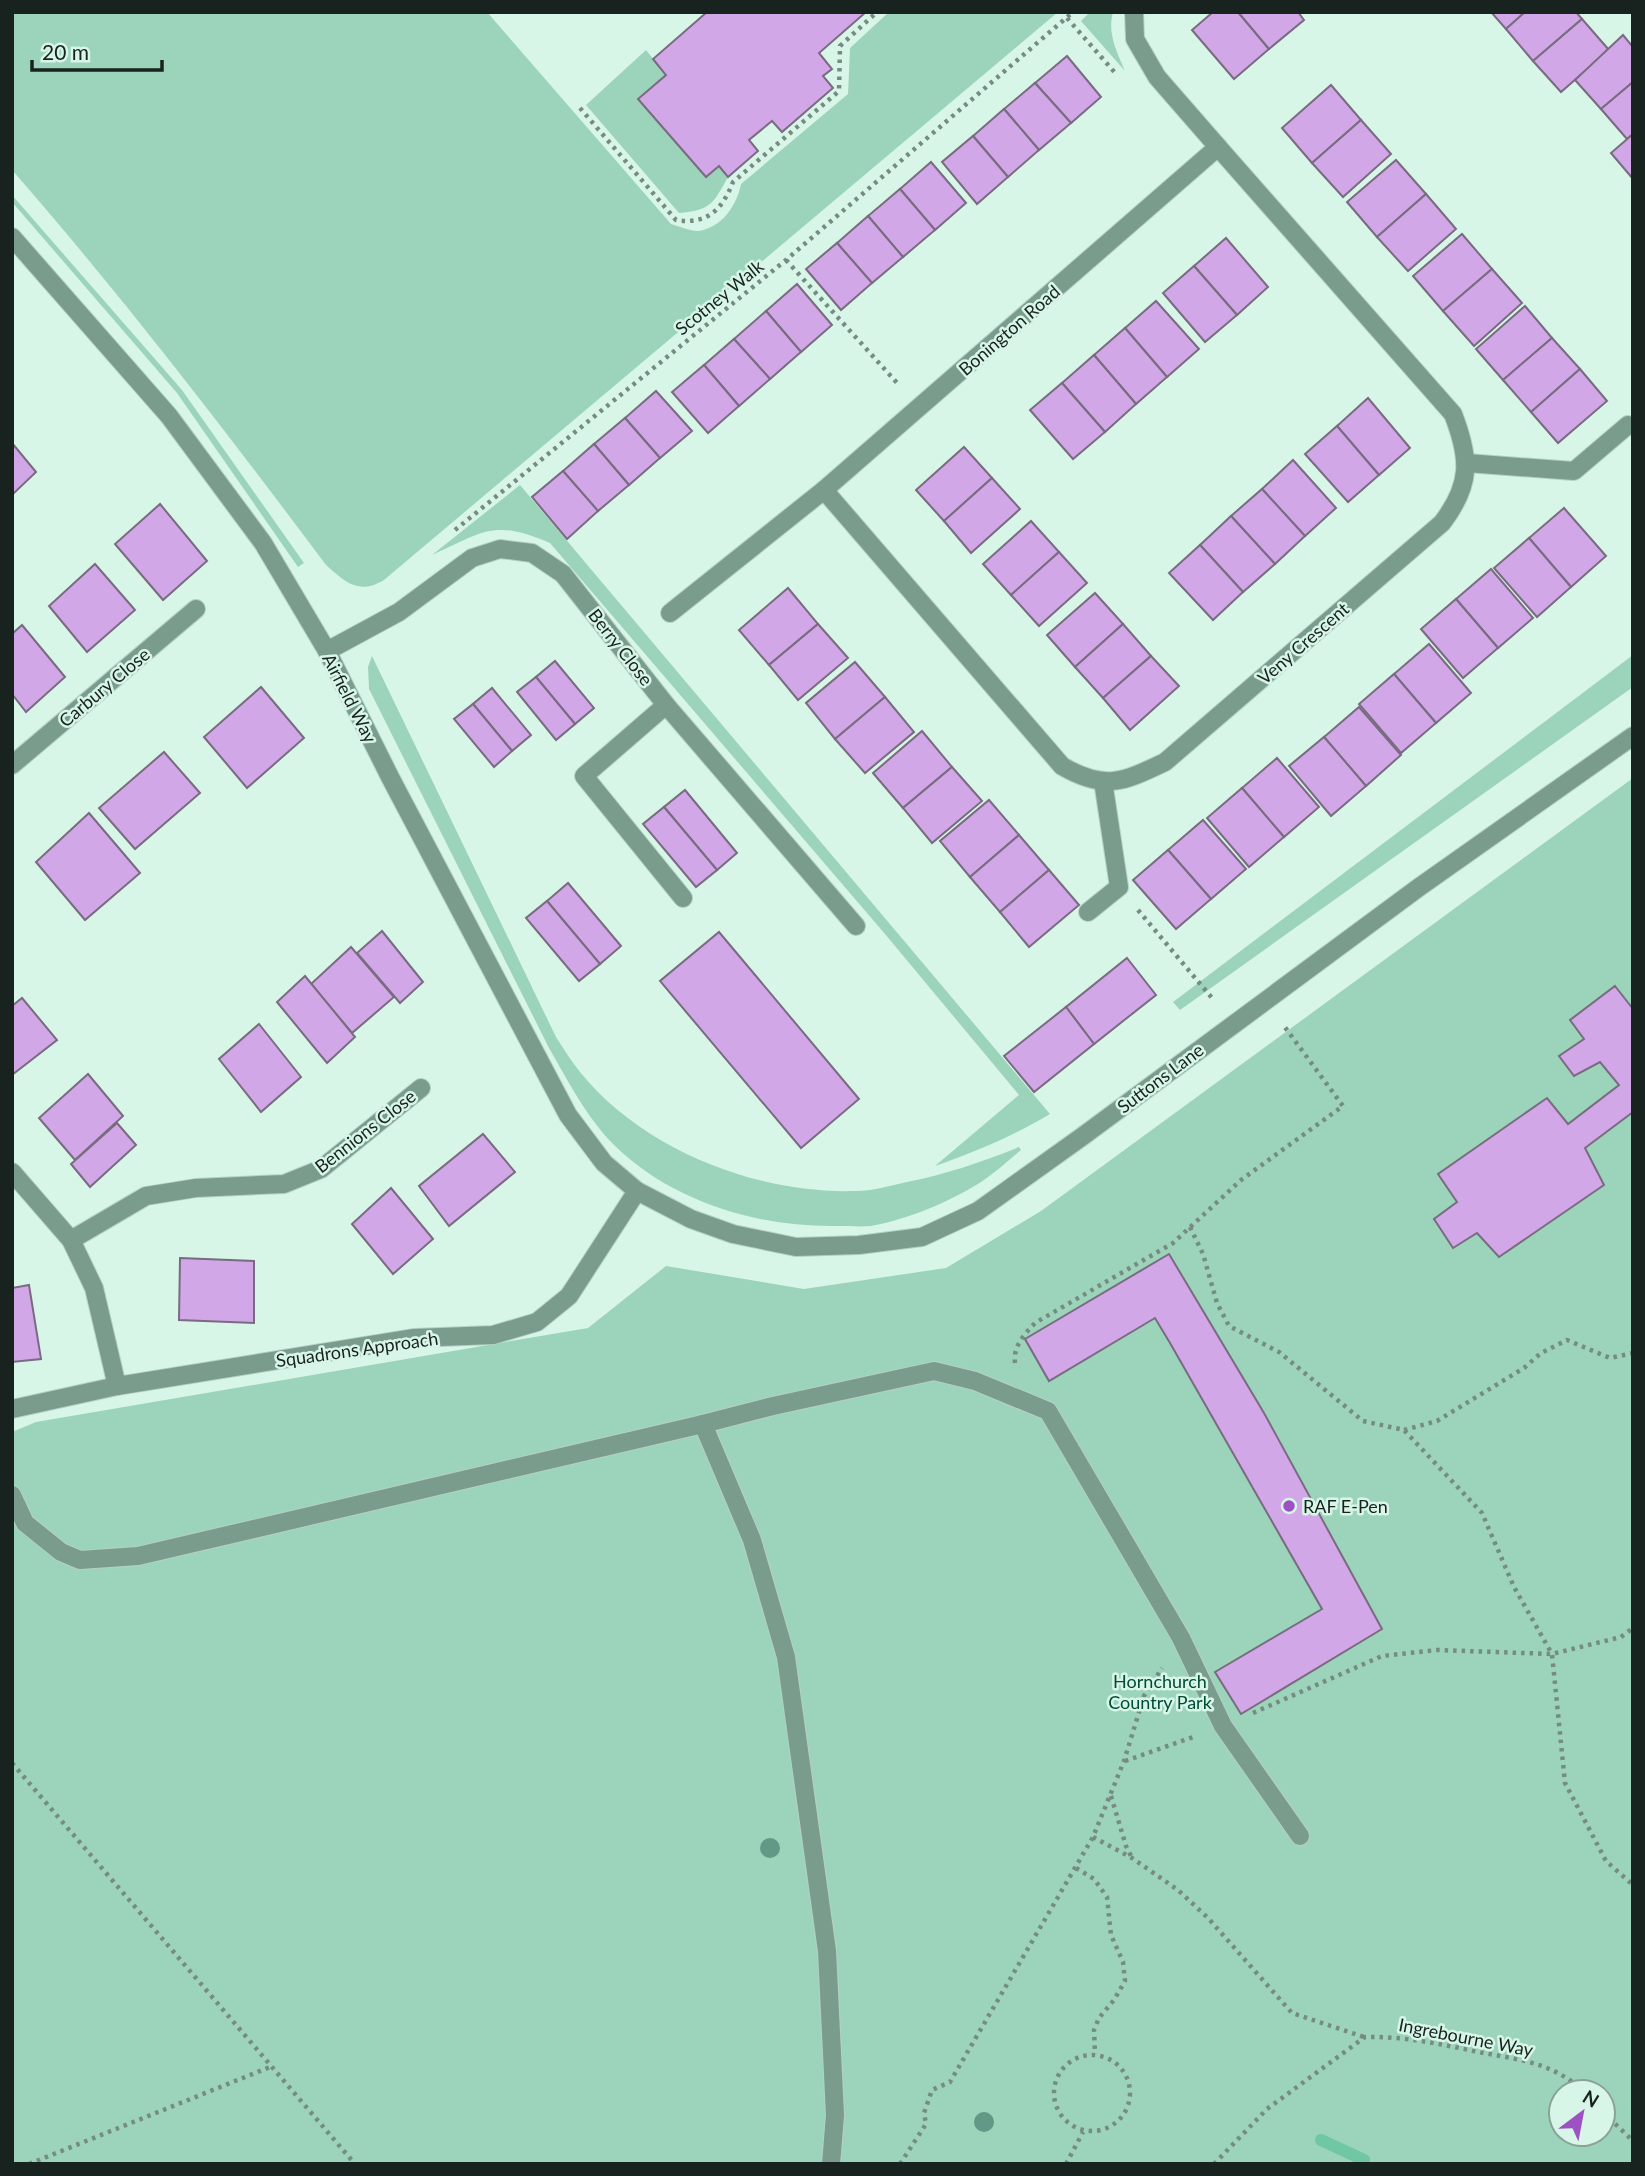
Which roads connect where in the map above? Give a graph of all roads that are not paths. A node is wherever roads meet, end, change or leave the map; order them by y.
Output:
1 (1134, 12) edge
2 (1219, 147) junction
3 (12, 237) edge
4 (1628, 425) dead end
5 (1467, 463) junction
6 (824, 490) junction
7 (196, 609) dead end
8 (670, 613) dead end
9 (327, 651) junction
10 (666, 705) junction
11 (1633, 736) edge
12 (12, 765) edge
13 (1103, 782) junction
14 (683, 898) dead end
15 (1088, 912) dead end
16 (856, 926) dead end
17 (421, 1088) dead end
18 (12, 1172) edge
19 (637, 1191) junction
20 (71, 1240) junction
21 (117, 1386) junction
22 (12, 1409) edge
23 (703, 1424) junction
24 (12, 1495) edge
25 (1300, 1836) dead end
26 (831, 2164) edge

1 - 2 street
2 - 5 street, Veny Crescent
2 - 6 street, Bonington Road
3 - 9 street, Airfield Way
4 - 5 street
5 - 13 street, Veny Crescent
6 - 8 street, Bonington Road
6 - 13 street
7 - 12 street, Carbury Close
9 - 10 street, Berry Close
9 - 19 street, Airfield Way
10 - 14 street
10 - 16 street, Berry Close
11 - 19 street, Suttons Lane
13 - 15 street
17 - 20 street, Bennions Close
18 - 20 street
19 - 21 street, Squadrons Approach
20 - 21 street
21 - 22 street, Squadrons Approach
23 - 24 street
23 - 25 street
23 - 26 street

